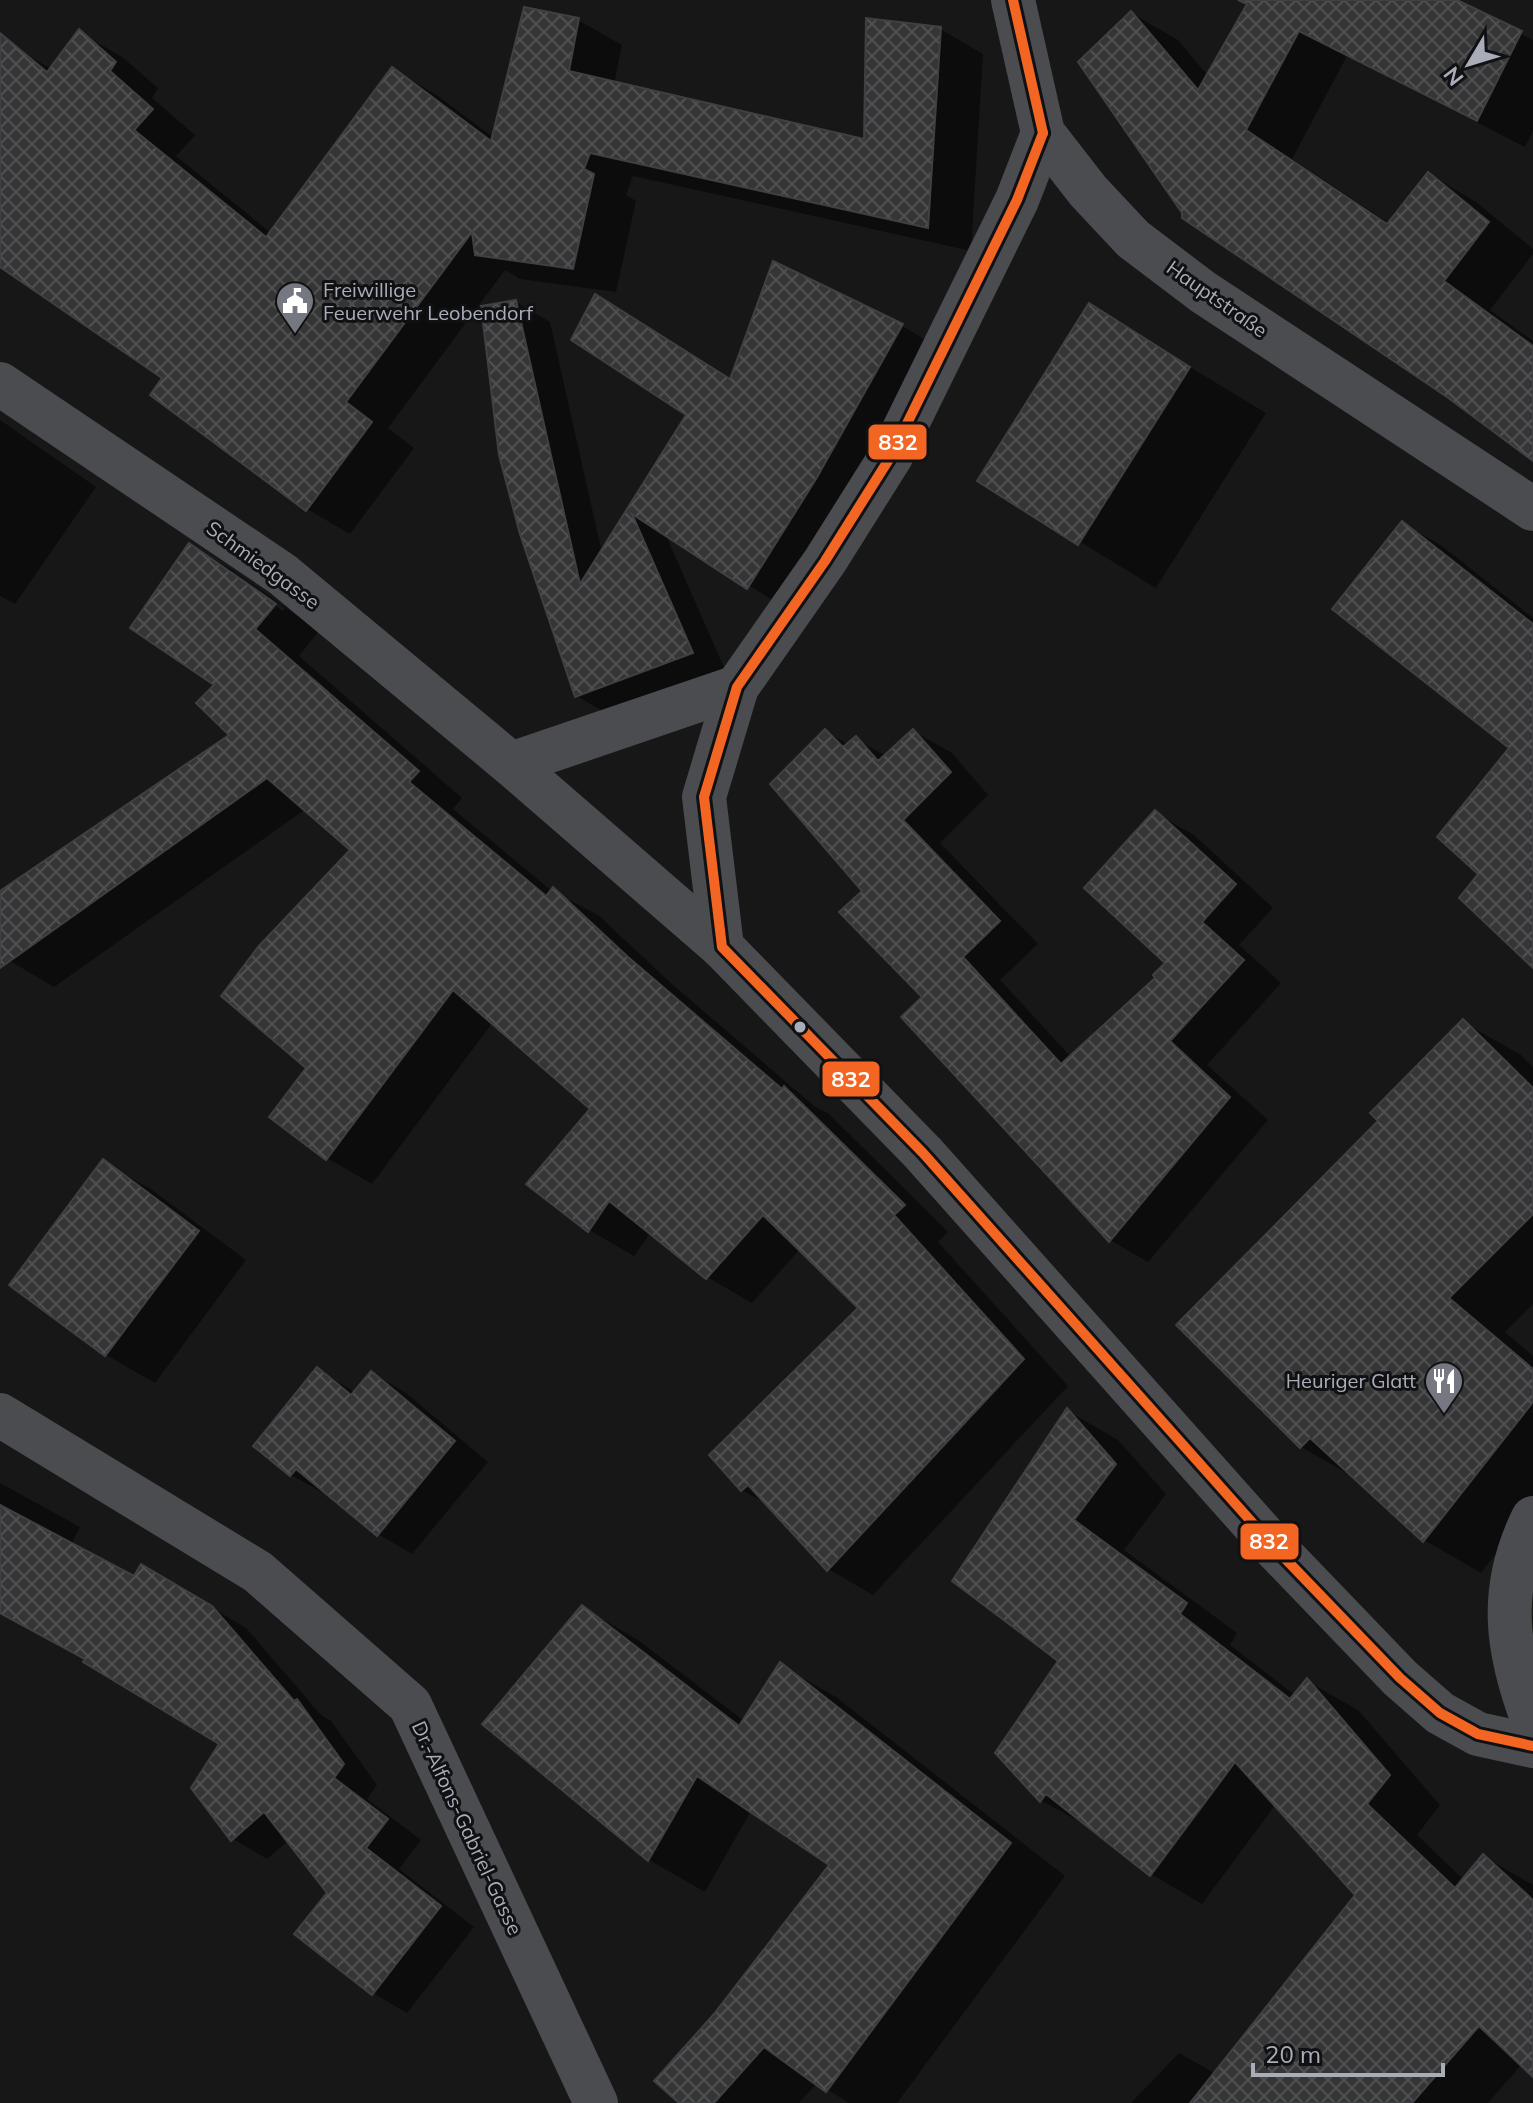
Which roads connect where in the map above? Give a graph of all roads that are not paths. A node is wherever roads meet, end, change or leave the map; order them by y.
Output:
1 (1013, 0) edge
2 (1043, 133) junction
3 (0, 384) edge
4 (1533, 509) edge
5 (737, 687) junction
6 (511, 764) junction
7 (722, 947) junction
8 (0, 1415) edge
9 (1533, 1518) edge
10 (1533, 1721) edge
11 (1533, 1746) edge
12 (596, 2103) edge

1 - 2 street, Hauptstraße
2 - 4 street, Hauptstraße
2 - 5 street
3 - 6 street, Schmiedgasse
5 - 6 street
5 - 7 street
6 - 7 street, Schmiedgasse
7 - 11 street, Schmiedgasse
8 - 12 street, Dr.-Alfons-Gabriel-Gasse
9 - 10 street

